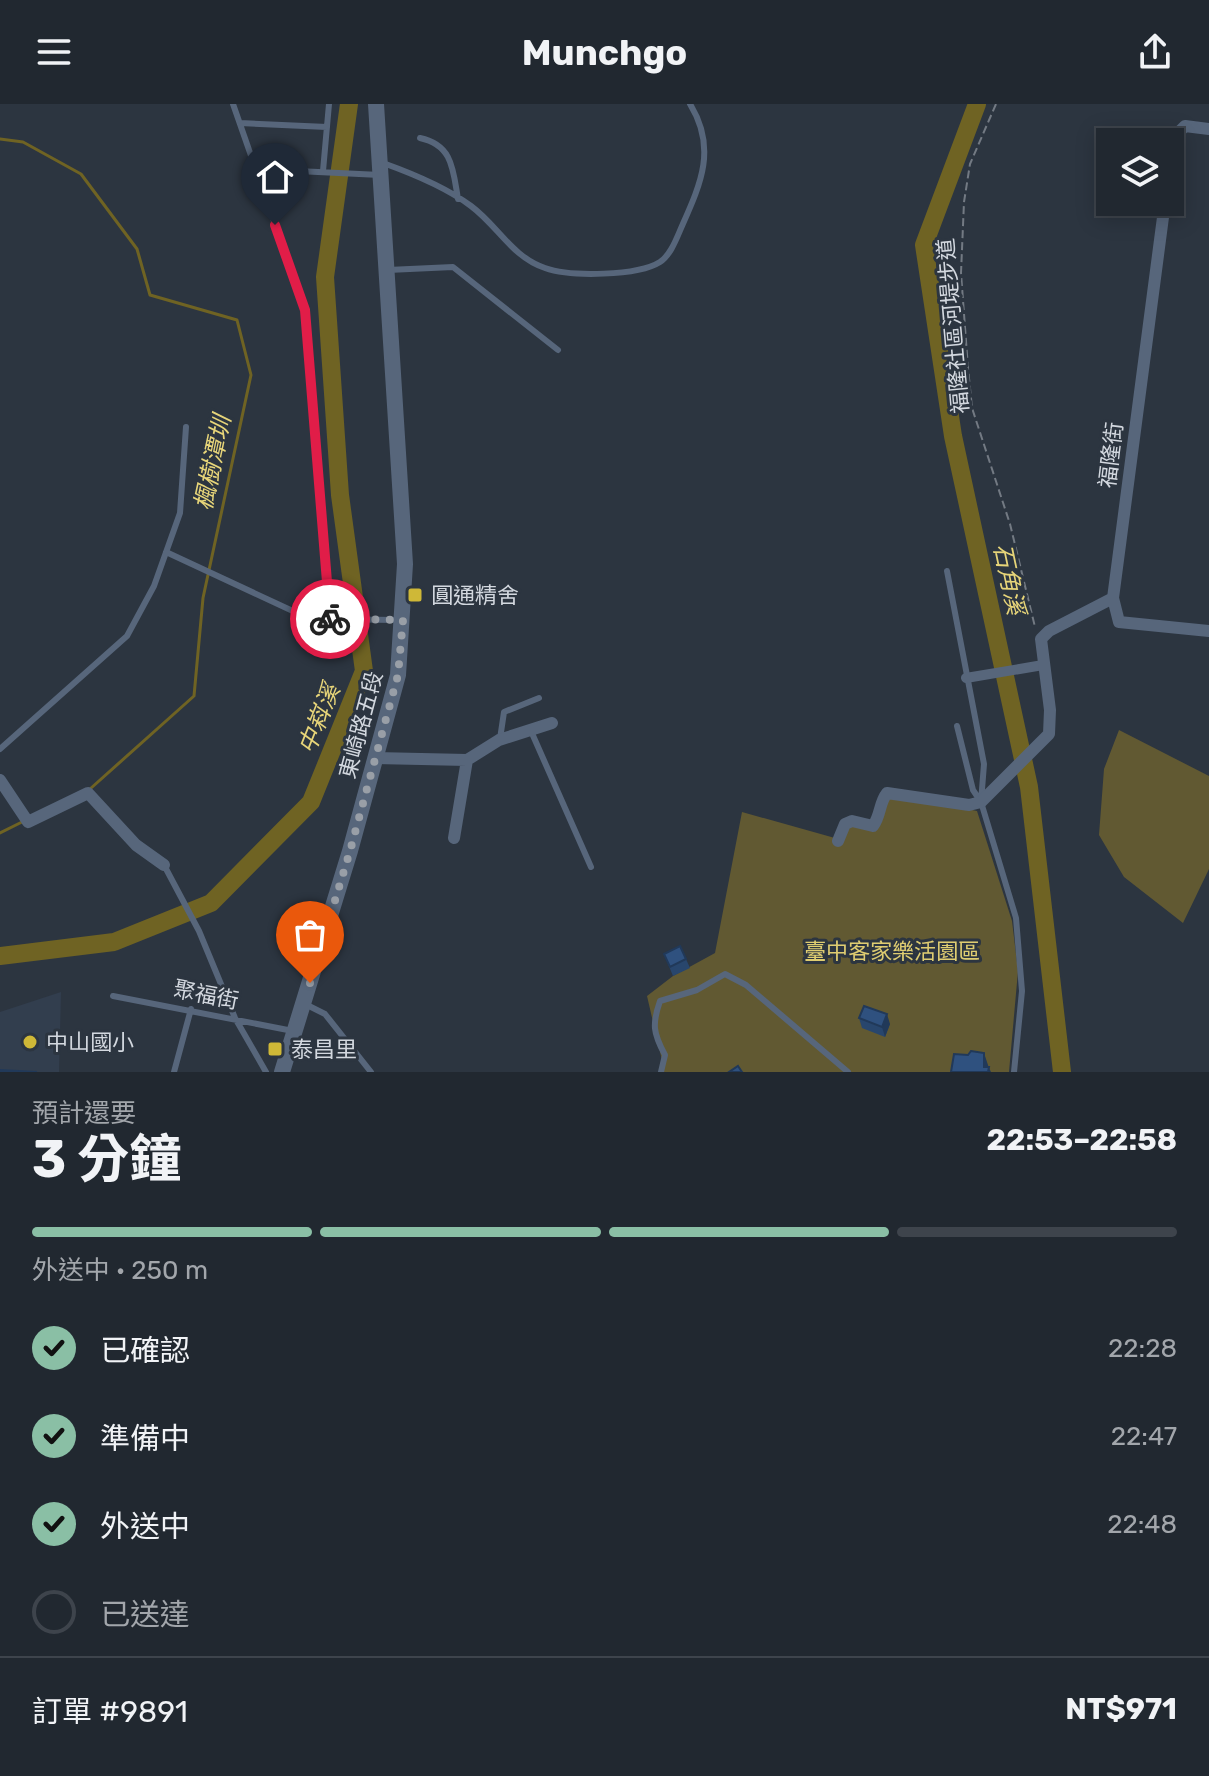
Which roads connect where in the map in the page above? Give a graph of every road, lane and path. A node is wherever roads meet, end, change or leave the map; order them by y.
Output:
1 (233, 104) edge
2 (329, 104) edge
3 (376, 104) edge
4 (690, 104) edge
5 (996, 104) edge
6 (240, 123) junction
7 (327, 127) junction
8 (1183, 128) edge
9 (1209, 129) edge
10 (420, 138) dead end
11 (256, 169) junction
12 (323, 171) junction
13 (380, 175) junction
14 (458, 199) junction
15 (1163, 216) edge
16 (388, 270) junction
17 (558, 350) dead end
18 (186, 427) dead end
19 (166, 552) junction
20 (947, 571) dead end
21 (1113, 598) junction
22 (330, 619) junction
23 (403, 620) junction
24 (1209, 631) edge
25 (1041, 639) junction
26 (1043, 665) junction
27 (966, 678) junction
28 (539, 698) dead end
29 (552, 723) dead end
30 (957, 726) dead end
31 (531, 731) junction
32 (499, 740) junction
33 (0, 749) edge
34 (375, 758) junction
35 (467, 760) junction
36 (0, 780) edge
37 (981, 802) junction
38 (454, 838) dead end
39 (838, 841) dead end
40 (164, 865) joint
41 (591, 867) dead end
42 (113, 996) dead end
43 (303, 1003) junction
44 (191, 1009) junction
45 (235, 1018) junction
46 (293, 1031) junction
47 (174, 1072) edge
48 (266, 1072) edge
49 (282, 1072) edge
50 (371, 1072) edge
51 (661, 1072) edge
52 (848, 1072) edge
53 (1014, 1072) edge

1 - 6 lane
2 - 7 lane
3 - 13 street, 東崎路五段
4 - 14 lane
5 - 25 path, 福隆社區河堤步道
6 - 7 lane
6 - 11 lane
7 - 12 lane
8 - 9 street
10 - 14 lane
11 - 12 lane
11 - 22 lane
12 - 13 lane
13 - 14 lane
13 - 16 street, 東崎路五段
15 - 21 street, 福隆街
16 - 17 lane
16 - 23 street, 東崎路五段
18 - 19 lane
19 - 22 lane
19 - 33 lane
20 - 27 lane
21 - 24 street
21 - 25 street
22 - 23 lane
23 - 34 street, 東崎路五段
25 - 26 street
26 - 27 street
26 - 37 street
27 - 37 lane
28 - 32 lane
29 - 31 street
30 - 37 lane
31 - 32 street
31 - 41 lane
32 - 35 street
34 - 35 street
34 - 43 street, 東崎路五段
35 - 38 street
36 - 40 street
37 - 39 street
37 - 53 lane
40 - 45 lane
42 - 44 lane, 聚福街
43 - 46 street, 東崎路五段
43 - 50 lane
44 - 45 lane, 聚福街
44 - 47 lane
45 - 46 lane, 聚福街
45 - 48 lane
46 - 49 street, 東崎路五段
51 - 52 lane

